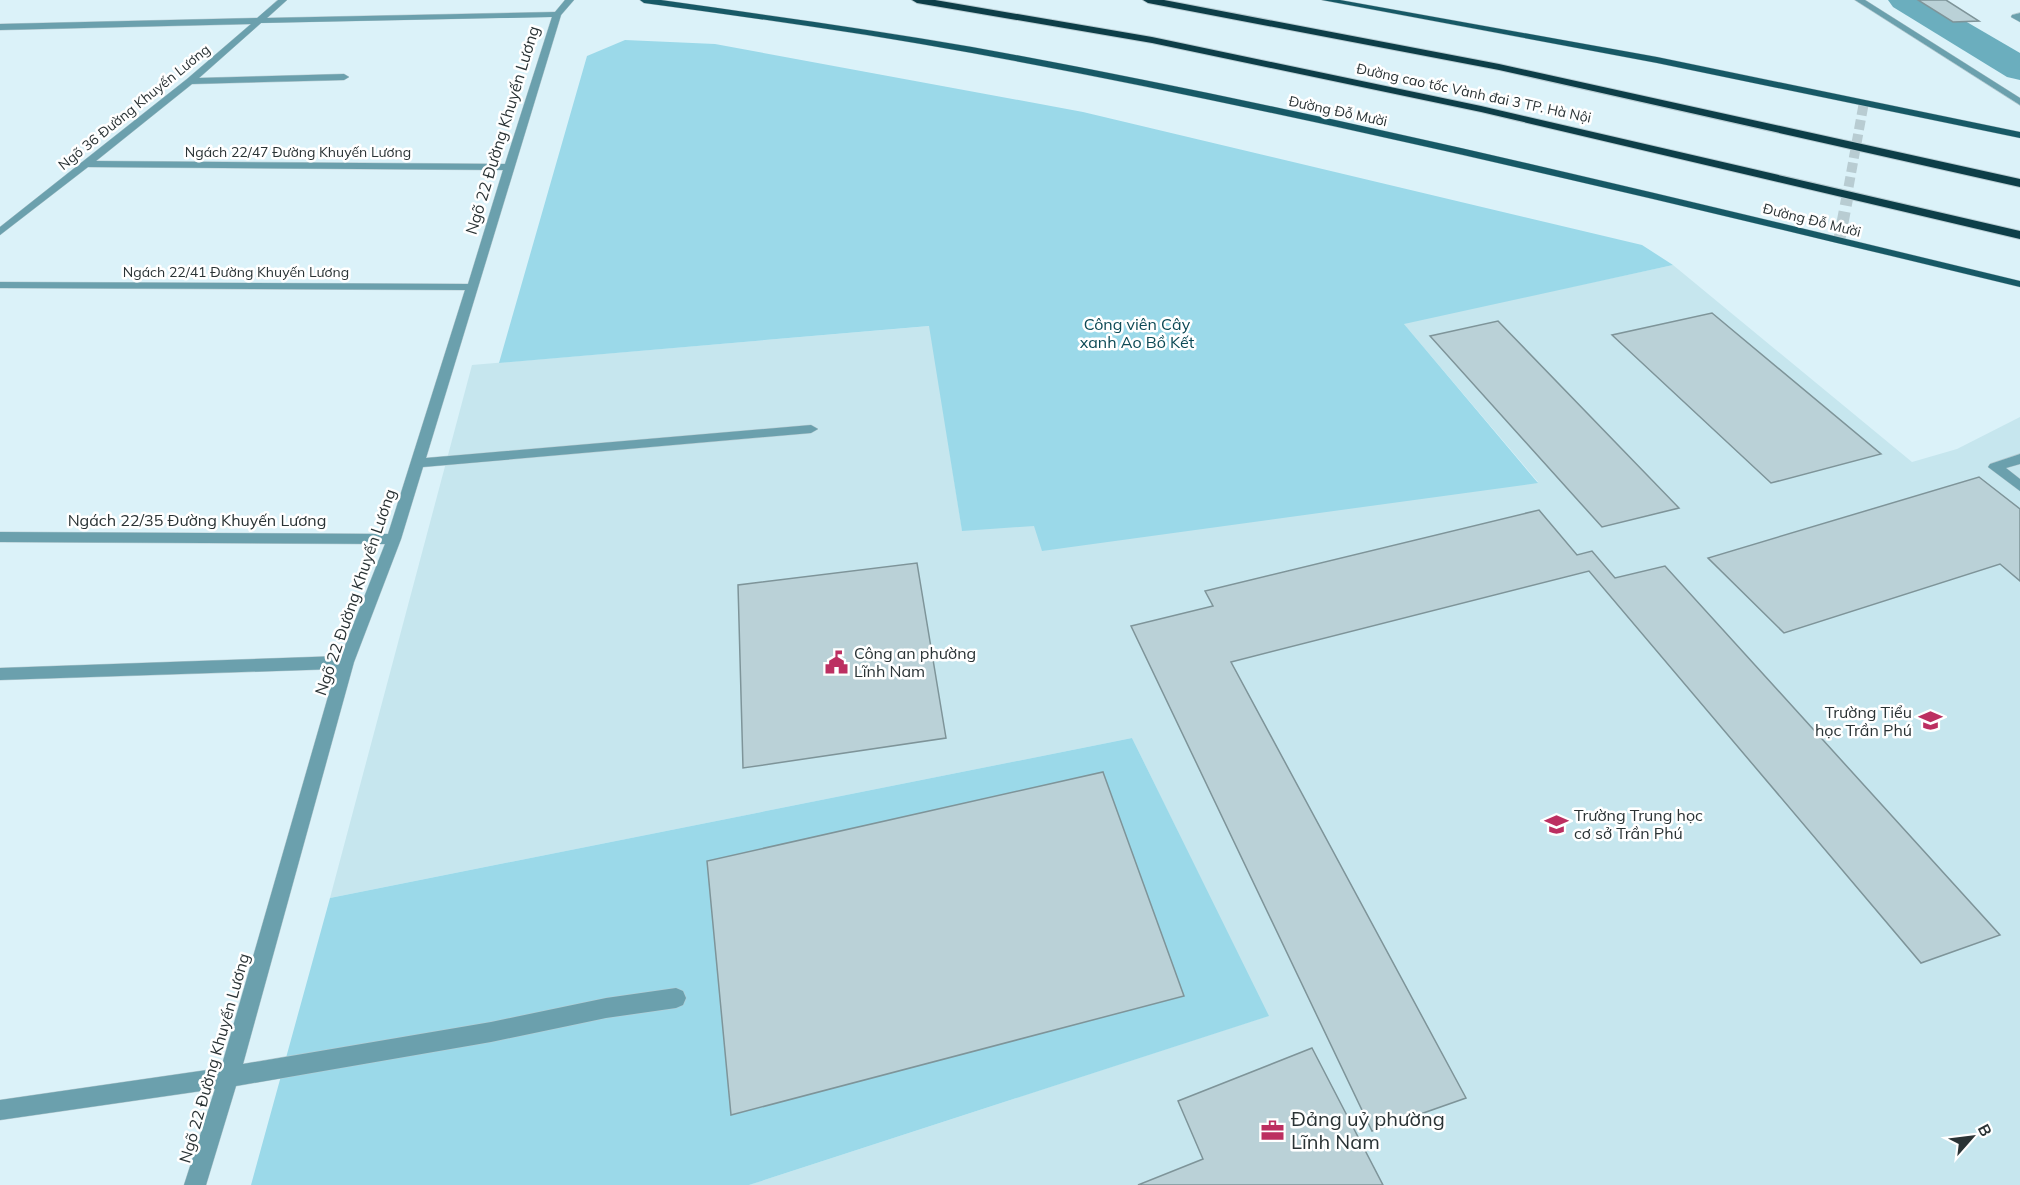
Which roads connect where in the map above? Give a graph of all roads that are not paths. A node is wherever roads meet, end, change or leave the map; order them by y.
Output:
1 (283, 0) edge
2 (570, 0) edge
3 (644, 0) edge
4 (917, 0) edge
5 (1148, 0) edge
6 (1326, 0) edge
7 (1860, 0) edge
8 (557, 14) junction
9 (261, 21) junction
10 (0, 27) edge
11 (344, 77) dead end
12 (190, 81) junction
13 (2020, 102) edge
14 (2020, 135) edge
15 (86, 164) junction
16 (510, 166) junction
17 (2020, 183) edge
18 (0, 231) edge
19 (2020, 235) edge
20 (2020, 284) edge
21 (0, 285) edge
22 (473, 288) junction
23 (811, 429) dead end
24 (2020, 459) edge
25 (419, 463) junction
26 (2020, 486) edge
27 (0, 537) edge
28 (394, 539) junction
29 (346, 662) junction
30 (0, 674) edge
31 (676, 998) dead end
32 (229, 1077) junction
33 (0, 1110) edge
34 (195, 1185) edge

1 - 9 street, Ngõ 36 Đường Khuyến Lương
2 - 8 street, Ngõ 22 Đường Khuyến Lương
3 - 20 main road, Đường Đỗ Mười
4 - 19 highway, Đường cao tốc Vành đai 3 TP. Hà Nội
5 - 17 highway, Đường cao tốc Vành đai 3 TP. Hà Nội
6 - 14 main road
7 - 13 street
8 - 9 street, Ngõ 22 Đường Khuyến Lương
8 - 16 street, Ngõ 22 Đường Khuyến Lương
9 - 10 street, Ngõ 22 Đường Khuyến Lương
9 - 12 street, Ngõ 36 Đường Khuyến Lương
11 - 12 street
12 - 15 street, Ngõ 36 Đường Khuyến Lương
15 - 16 street, Ngách 22/47 Đường Khuyến Lương
15 - 18 street, Ngõ 36 Đường Khuyến Lương
16 - 22 street, Ngõ 22 Đường Khuyến Lương
21 - 22 street, Ngách 22/41 Đường Khuyến Lương
22 - 25 street, Ngõ 22 Đường Khuyến Lương
23 - 25 street
24 - 26 street
25 - 28 street, Ngõ 22 Đường Khuyến Lương
27 - 28 street, Ngách 22/35 Đường Khuyến Lương
28 - 29 street, Ngõ 22 Đường Khuyến Lương
29 - 30 street
29 - 32 street, Ngõ 22 Đường Khuyến Lương
31 - 32 street
32 - 33 street
32 - 34 street, Ngõ 22 Đường Khuyến Lương

